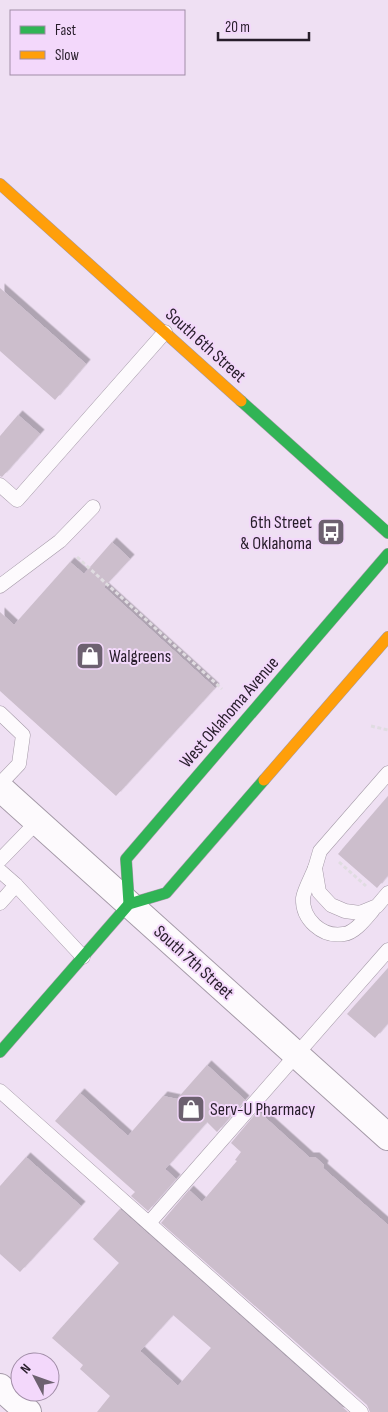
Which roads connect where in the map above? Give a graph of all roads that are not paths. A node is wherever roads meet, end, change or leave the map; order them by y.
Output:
1 (0, 184) edge
2 (165, 332) junction
3 (0, 485) edge
4 (93, 507) dead end
5 (388, 533) edge
6 (388, 554) edge
7 (0, 586) edge
8 (388, 636) edge
9 (0, 713) edge
10 (388, 773) edge
11 (0, 786) edge
12 (37, 822) junction
13 (0, 860) edge
14 (315, 868) junction
15 (0, 871) edge
16 (16, 885) junction
17 (382, 899) edge
18 (0, 903) edge
19 (129, 904) junction
20 (388, 950) edge
21 (83, 957) junction
22 (5, 1036) edge
23 (0, 1052) edge
24 (296, 1054) junction
25 (0, 1091) edge
26 (388, 1137) edge
27 (149, 1222) junction
28 (0, 1387) edge
29 (28, 1412) edge
30 (361, 1412) edge

1 - 2 main road, South 6th Street
2 - 3 lane
2 - 5 main road, South 6th Street
4 - 7 lane
6 - 19 main road, West Oklahoma Avenue
8 - 19 main road
9 - 11 lane
10 - 14 lane
11 - 12 street, South 7th Street
12 - 13 lane
12 - 19 street, South 7th Street
14 - 17 lane
14 - 17 lane
15 - 16 lane
16 - 18 lane
16 - 21 lane
19 - 21 main road
19 - 24 street, South 7th Street
20 - 24 lane
21 - 22 main road
22 - 23 main road
24 - 26 street, South 7th Street
24 - 27 lane
25 - 27 lane
27 - 30 lane
28 - 29 street

